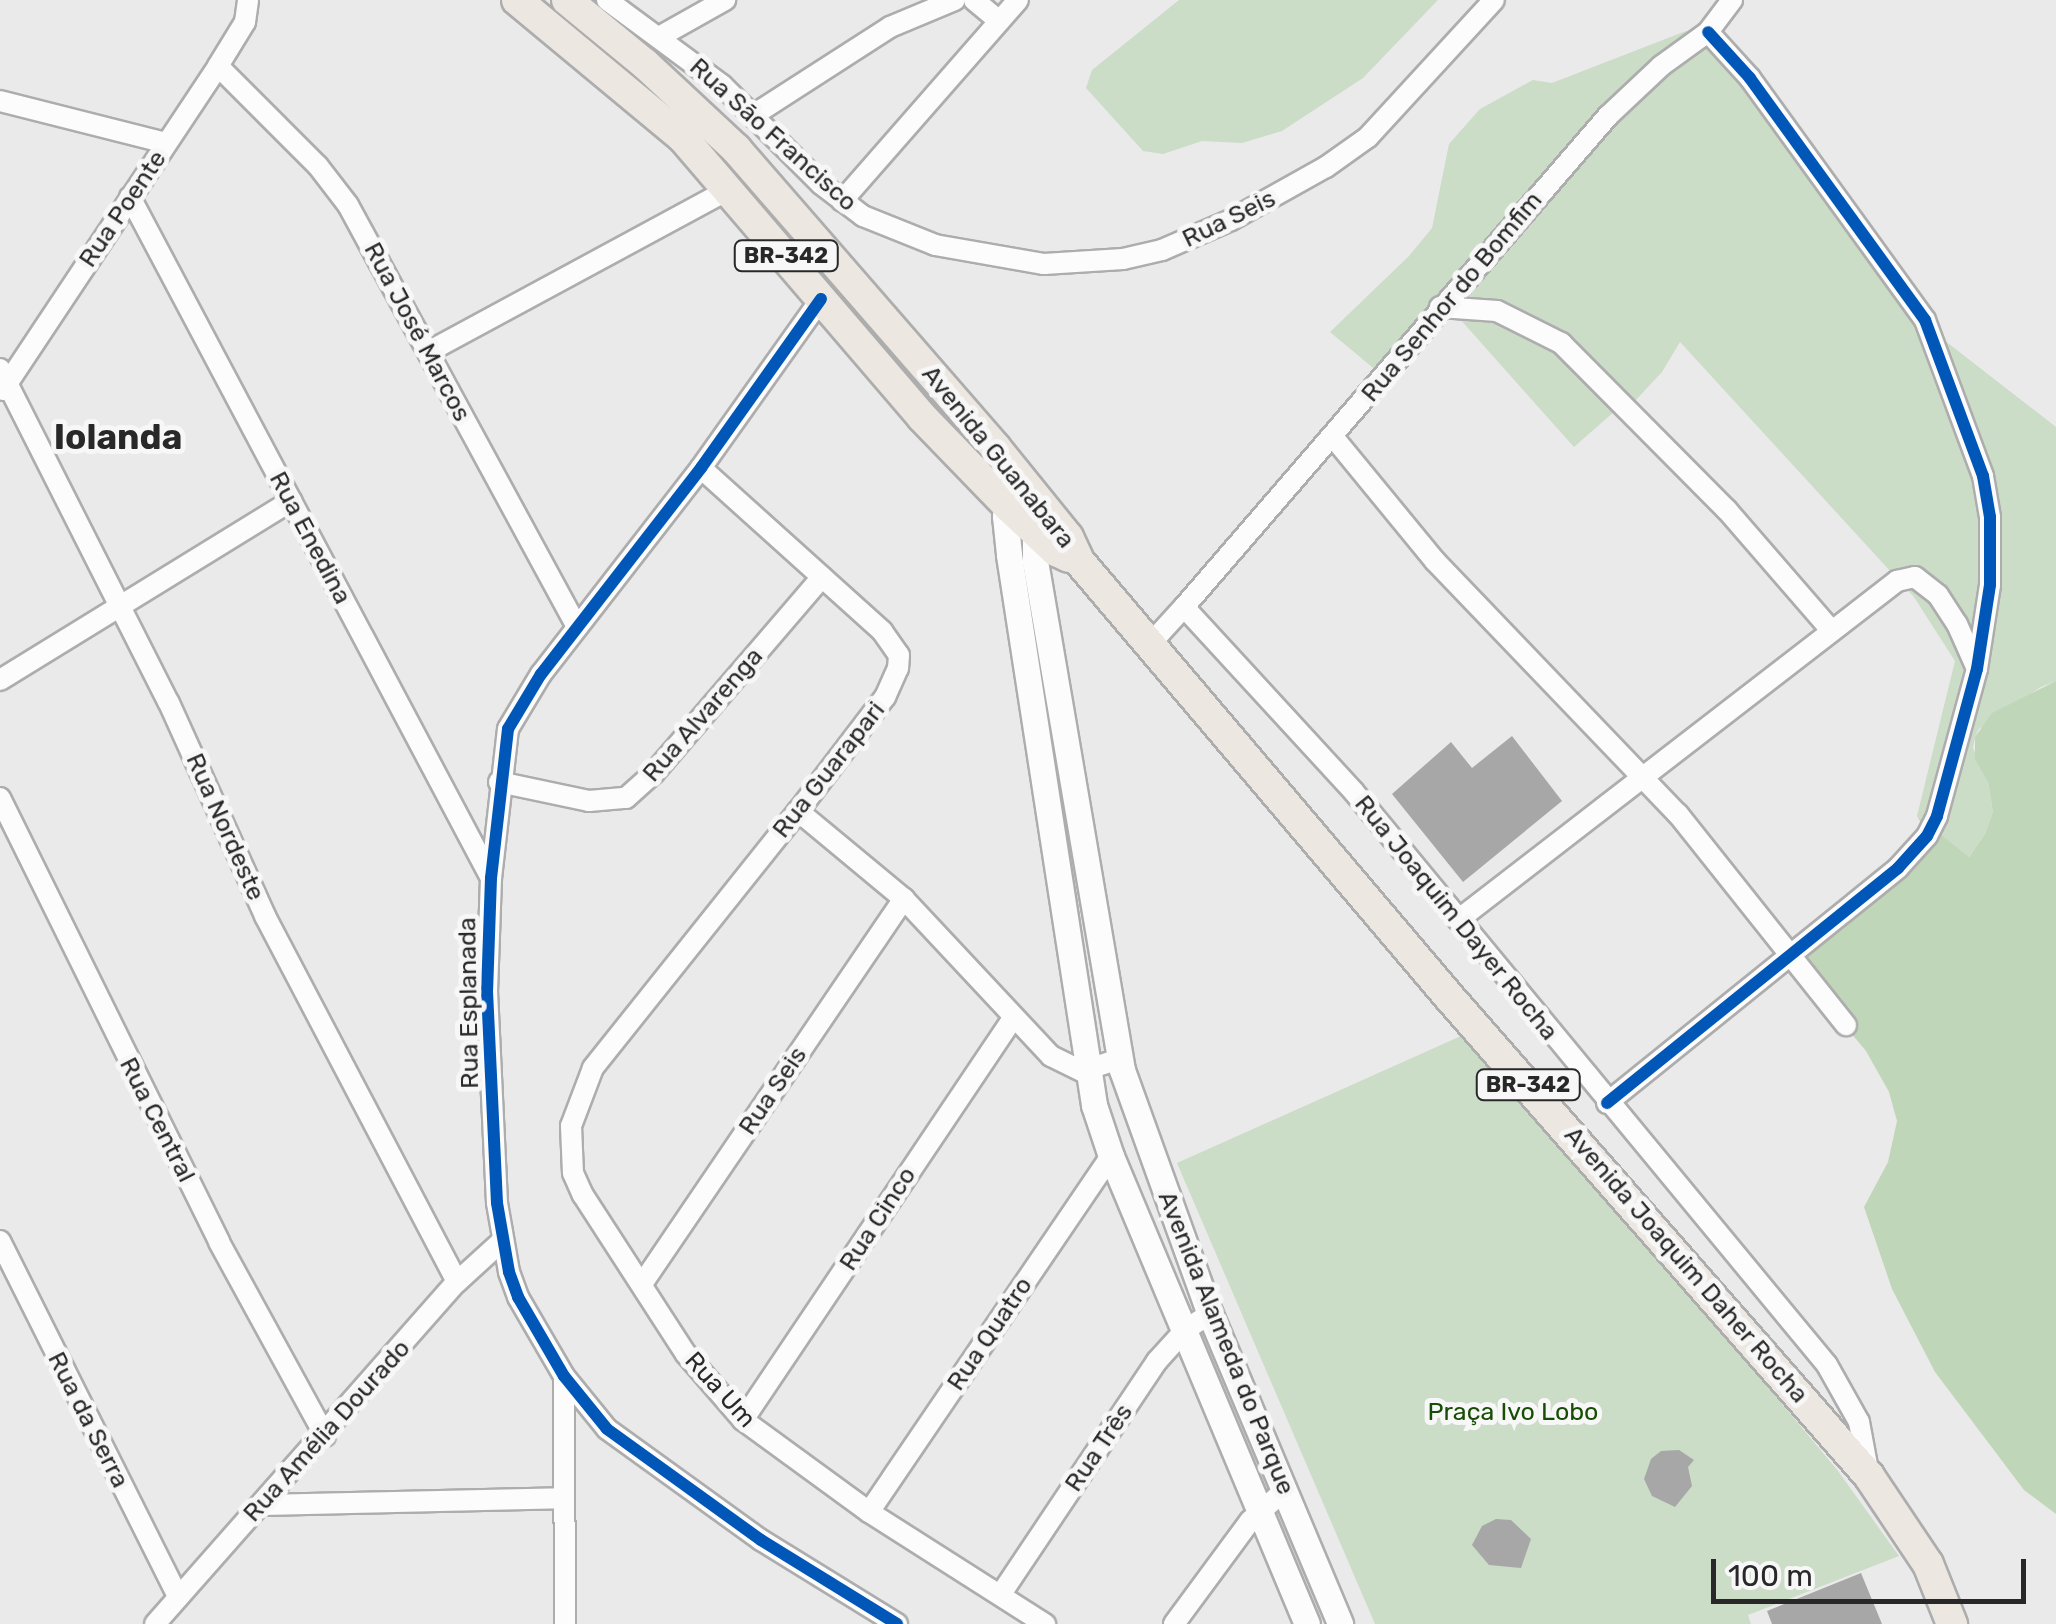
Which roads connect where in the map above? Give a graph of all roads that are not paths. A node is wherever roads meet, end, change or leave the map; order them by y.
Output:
1 (248, 0) edge
2 (517, 0) edge
3 (566, 0) edge
4 (607, 0) edge
5 (725, 0) edge
6 (955, 0) edge
7 (974, 0) edge
8 (1018, 0) edge
9 (1494, 0) edge
10 (1732, 0) edge
11 (1000, 21) junction
12 (1708, 32) junction
13 (659, 37) junction
14 (218, 66) junction
15 (0, 100) edge
16 (755, 114) junction
17 (166, 143) junction
18 (730, 189) junction
19 (130, 197) junction
20 (842, 202) junction
21 (892, 231) joint
22 (821, 299) junction
23 (1440, 307) junction
24 (428, 352) junction
25 (2, 382) edge
26 (1334, 438) junction
27 (701, 468) junction
28 (1015, 494) junction
29 (291, 501) junction
30 (1041, 523) junction
31 (1079, 561) joint
32 (822, 577) junction
33 (1184, 607) junction
34 (120, 608) junction
35 (577, 626) junction
36 (1830, 629) junction
37 (1152, 642) junction
38 (1976, 669) junction
39 (0, 680) edge
40 (1638, 776) junction
41 (499, 782) junction
42 (0, 798) edge
43 (798, 811) junction
44 (491, 878) junction
45 (904, 899) junction
46 (1458, 920) junction
47 (1788, 954) junction
48 (1013, 1018) junction
49 (1846, 1025) dead end
50 (610, 1044) joint
51 (1120, 1059) junction
52 (1088, 1070) junction
53 (1607, 1103) junction
54 (1112, 1156) junction
55 (0, 1241) edge
56 (502, 1241) junction
57 (457, 1282) junction
58 (642, 1284) junction
59 (1210, 1314) junction
60 (1185, 1330) junction
61 (564, 1376) junction
62 (743, 1420) junction
63 (325, 1436) junction
64 (1869, 1476) junction
65 (1286, 1489) junction
66 (562, 1498) junction
67 (262, 1504) junction
68 (1260, 1509) junction
69 (869, 1512) junction
70 (1001, 1594) junction
71 (178, 1597) junction
72 (154, 1624) edge
73 (565, 1624) edge
74 (898, 1624) edge
75 (1045, 1624) edge
76 (1174, 1624) edge
77 (1307, 1624) edge
78 (1340, 1624) edge
79 (1952, 1624) edge

1 - 14 street, Rua Poente
2 - 18 main road, Avenida Guanabara / BR-342
3 - 28 main road, Avenida Guanabara / BR-342
4 - 13 street, Rua São Francisco
5 - 13 street
6 - 16 street
7 - 11 street
8 - 11 street
9 - 21 street, Rua Seis
10 - 12 street, Rua Senhor do Bomfim
11 - 20 street
12 - 23 street, Rua Senhor do Bomfim
12 - 38 street
13 - 16 street, Rua São Francisco
14 - 17 street, Rua Poente
14 - 24 street, Rua José Marcos
15 - 17 street
16 - 20 street, Rua São Francisco
17 - 19 street, Rua Poente
18 - 22 main road, Avenida Guanabara / BR-342
18 - 24 street
19 - 25 street, Rua Poente
19 - 29 street, Rua Enedina
20 - 21 street, Rua São Francisco
22 - 27 street, Rua Esplanada
22 - 28 main road, Avenida Guanabara / BR-342
23 - 26 street, Rua Senhor do Bomfim
23 - 36 street
24 - 35 street, Rua José Marcos
25 - 34 street, Rua Nordeste
26 - 33 street, Rua Senhor do Bomfim
26 - 40 street
27 - 32 street, Rua Guarapari
27 - 35 street, Rua Esplanada
28 - 30 main road, Avenida Guanabara / BR-342
28 - 52 street, Avenida Alameda do Parque
29 - 34 street
29 - 44 street, Rua Enedina
30 - 31 main road, Avenida Guanabara / BR-342
30 - 51 street, Avenida Alameda do Parque
31 - 37 main road, Avenida Joaquim Daher Rocha / BR-342
32 - 41 street, Rua Alvarenga
32 - 43 street, Rua Guarapari
33 - 37 street
33 - 46 street, Rua Joaquim Dayer Rocha
34 - 39 street
34 - 57 street, Rua Nordeste
35 - 41 street, Rua Esplanada
36 - 38 street
36 - 40 street
37 - 64 main road, Avenida Joaquim Daher Rocha / BR-342
38 - 47 street
40 - 46 street
40 - 47 street
41 - 44 street, Rua Esplanada
42 - 63 street, Rua Central
43 - 45 street
43 - 50 street, Rua Guarapari
44 - 56 street, Rua Esplanada
45 - 48 street
45 - 58 street, Rua Seis
46 - 53 street, Rua Joaquim Dayer Rocha
47 - 49 street
47 - 53 street
48 - 52 street
48 - 62 street, Rua Cinco
50 - 58 street, Rua Um
51 - 52 street
51 - 59 street, Avenida Alameda do Parque
52 - 54 street, Avenida Alameda do Parque
53 - 64 street, Rua Joaquim Dayer Rocha
54 - 60 street, Avenida Alameda do Parque
54 - 69 street, Rua Quatro
55 - 71 street, Rua da Serra
56 - 57 street, Rua Amélia Dourado
56 - 61 street, Rua Esplanada
57 - 63 street, Rua Amélia Dourado
58 - 62 street, Rua Um
59 - 60 street, Rua Três
59 - 65 street, Avenida Alameda do Parque
60 - 68 street, Avenida Alameda do Parque
60 - 70 street, Rua Três
61 - 66 street
61 - 74 street, Rua Esplanada
62 - 69 street, Rua Um
63 - 67 street, Rua Amélia Dourado
64 - 79 main road, Avenida Joaquim Daher Rocha / BR-342
65 - 68 street
65 - 78 street, Avenida Alameda do Parque
66 - 67 street
66 - 73 street
67 - 71 street, Rua Amélia Dourado
68 - 76 street
68 - 77 street, Avenida Alameda do Parque
69 - 70 street, Rua Um
70 - 75 street, Rua Um
71 - 72 street, Rua Amélia Dourado

